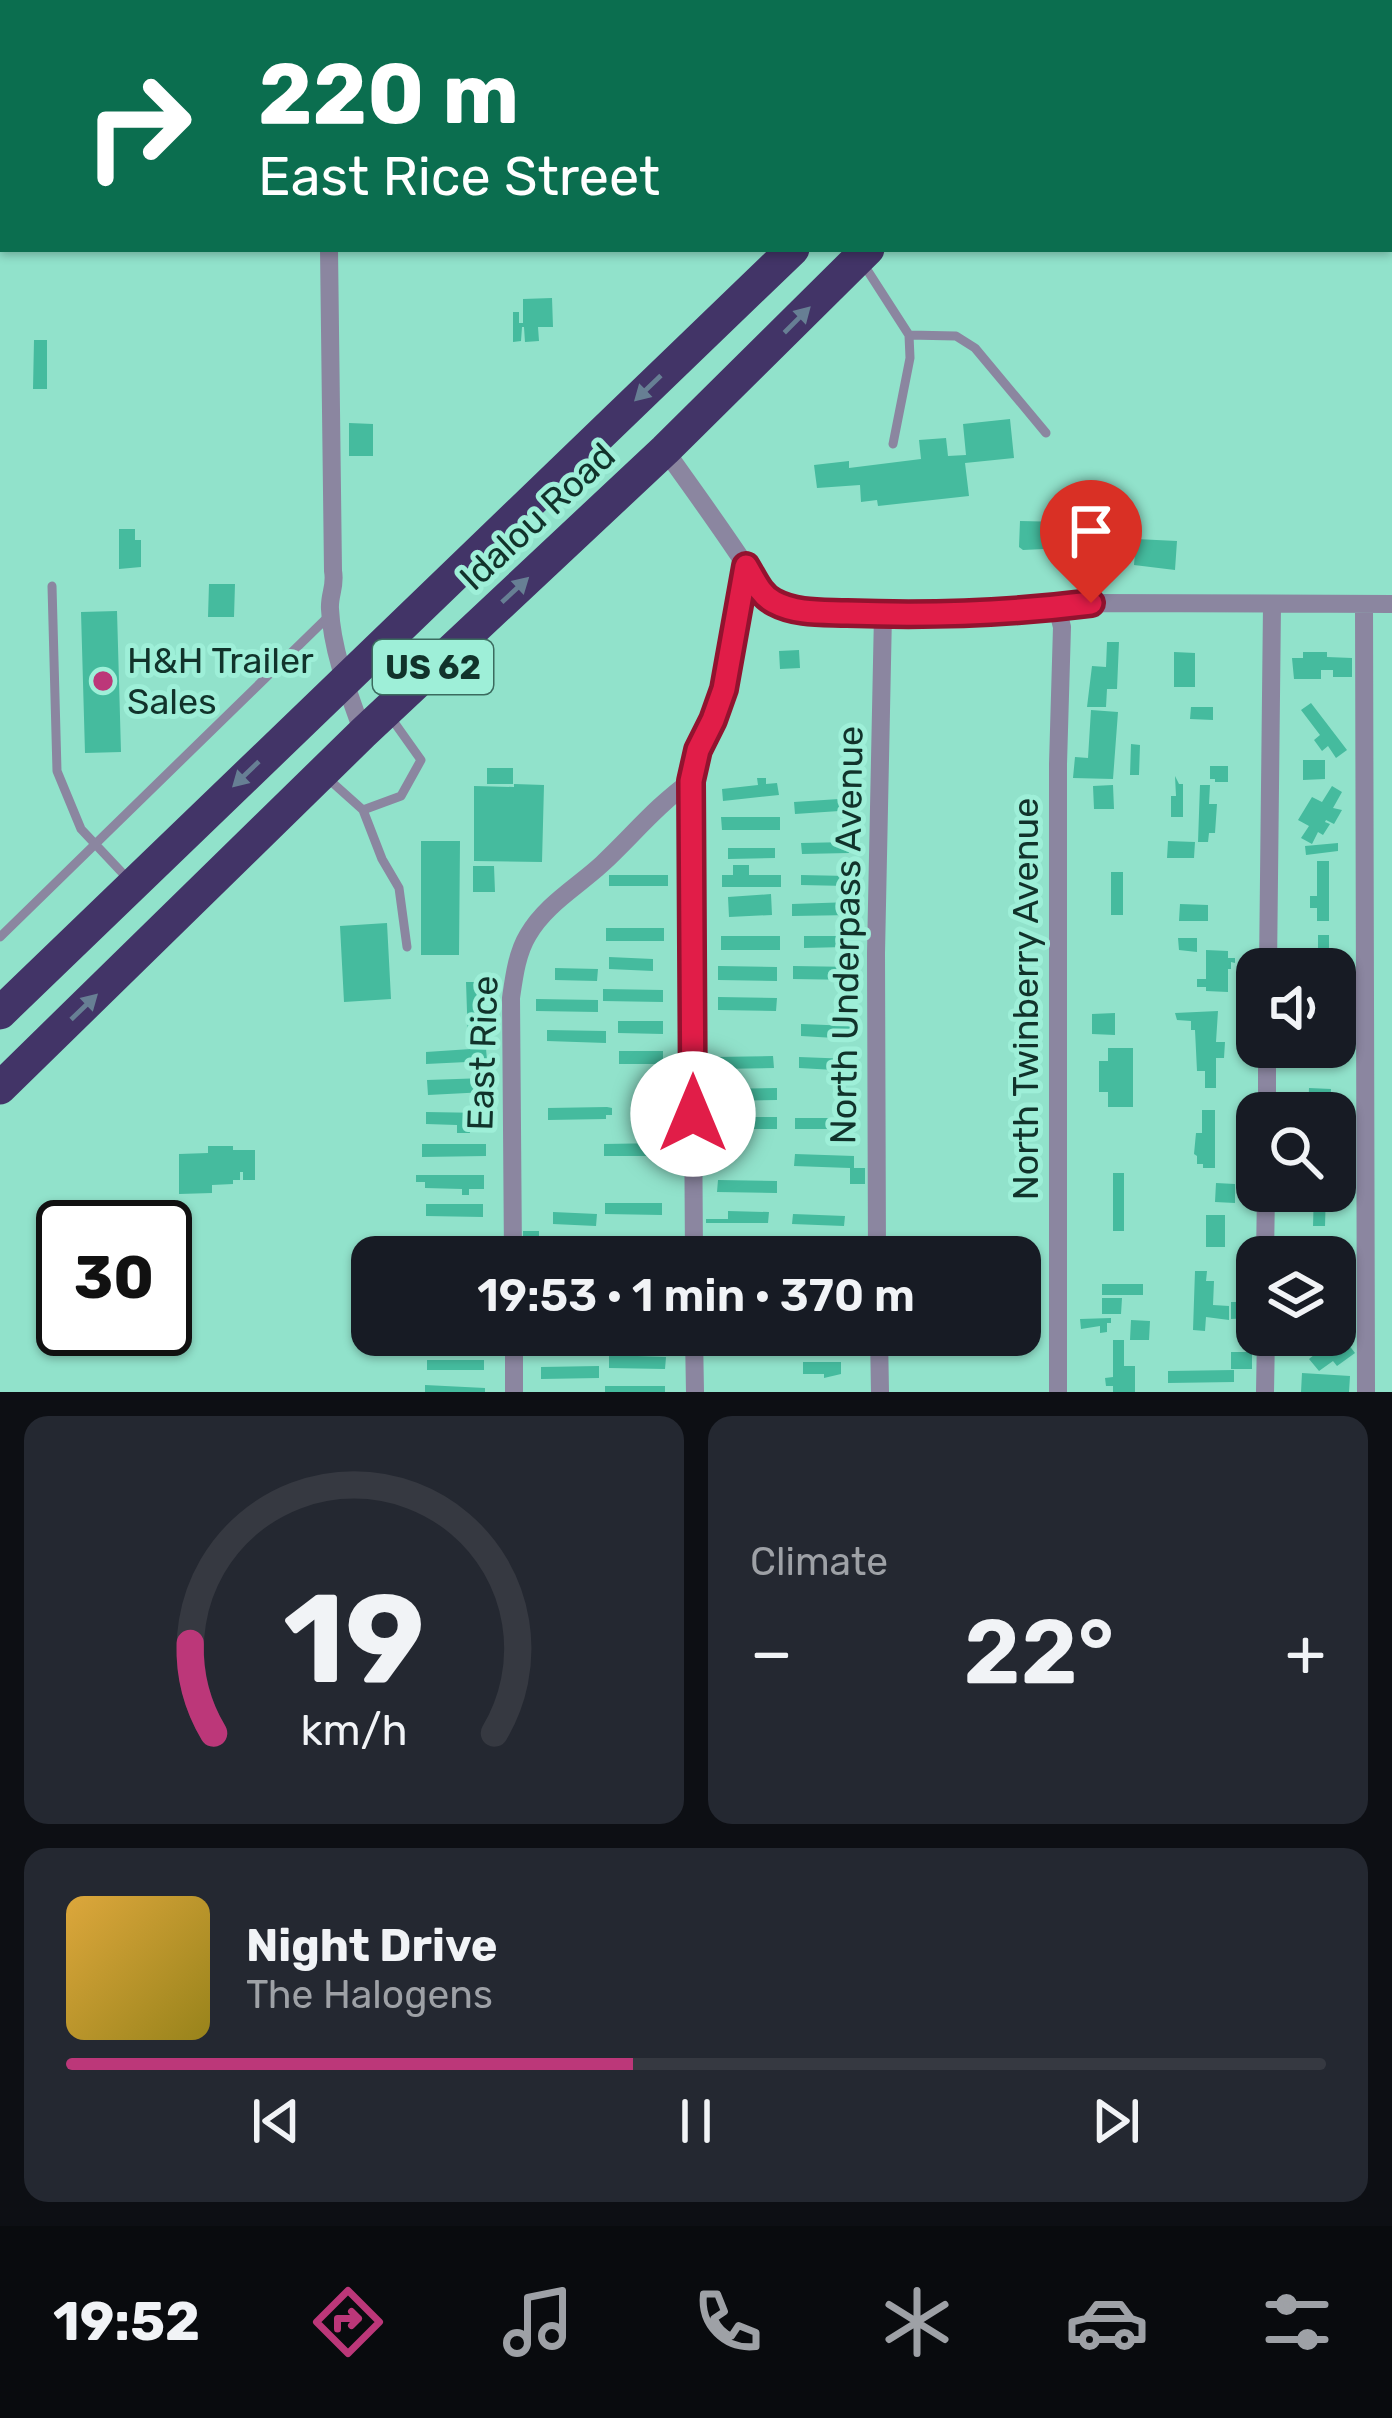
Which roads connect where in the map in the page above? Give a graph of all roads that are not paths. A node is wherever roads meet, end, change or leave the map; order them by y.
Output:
1 (329, 252) edge
2 (791, 252) edge
3 (860, 252) edge
4 (908, 334) junction
5 (1046, 433) dead end
6 (893, 444) dead end
7 (664, 450) junction
8 (746, 566) junction
9 (52, 586) dead end
10 (1364, 604) junction
11 (1392, 604) edge
12 (1271, 605) junction
13 (1058, 607) junction
14 (331, 614) junction
15 (883, 614) junction
16 (344, 679) junction
17 (375, 722) junction
18 (322, 773) junction
19 (691, 781) junction
20 (363, 810) junction
21 (95, 844) junction
22 (133, 884) junction
23 (0, 937) edge
24 (407, 947) dead end
25 (1268, 948) edge
26 (0, 1012) edge
27 (0, 1088) edge
28 (513, 1236) edge
29 (694, 1236) edge
30 (878, 1236) edge
31 (514, 1356) edge
32 (694, 1356) edge
33 (879, 1356) edge
34 (1266, 1356) edge
35 (514, 1392) edge
36 (695, 1392) edge
37 (880, 1392) edge
38 (1058, 1392) edge
39 (1265, 1392) edge
40 (1366, 1392) edge

1 - 14 street
2 -> 16 highway, Idalou Road / US 62
3 - 4 lane
7 -> 3 highway, Idalou Road / US 62
4 - 5 lane
4 - 6 lane
7 - 8 street
17 -> 7 highway, Idalou Road / US 62
8 - 15 street
8 - 19 street
9 - 21 lane
10 - 11 street
10 - 12 street
10 - 40 street
12 - 13 street
12 - 25 street
13 - 15 street
13 - 38 street, North Twinberry Avenue
14 - 16 street
14 - 21 lane
15 - 30 street, North Underpass Avenue
16 - 17 street
16 -> 22 highway, Idalou Road / US 62
17 - 18 highway, Idalou Road / US 62
17 - 20 lane
18 - 20 lane
27 -> 18 highway, Idalou Road / US 62
19 - 28 street, East Rice
19 - 29 street
20 - 24 lane
21 - 22 lane
21 - 23 lane
22 - 26 highway, Idalou Road / US 62
31 - 35 street
32 - 36 street
33 - 37 street
34 - 39 street

